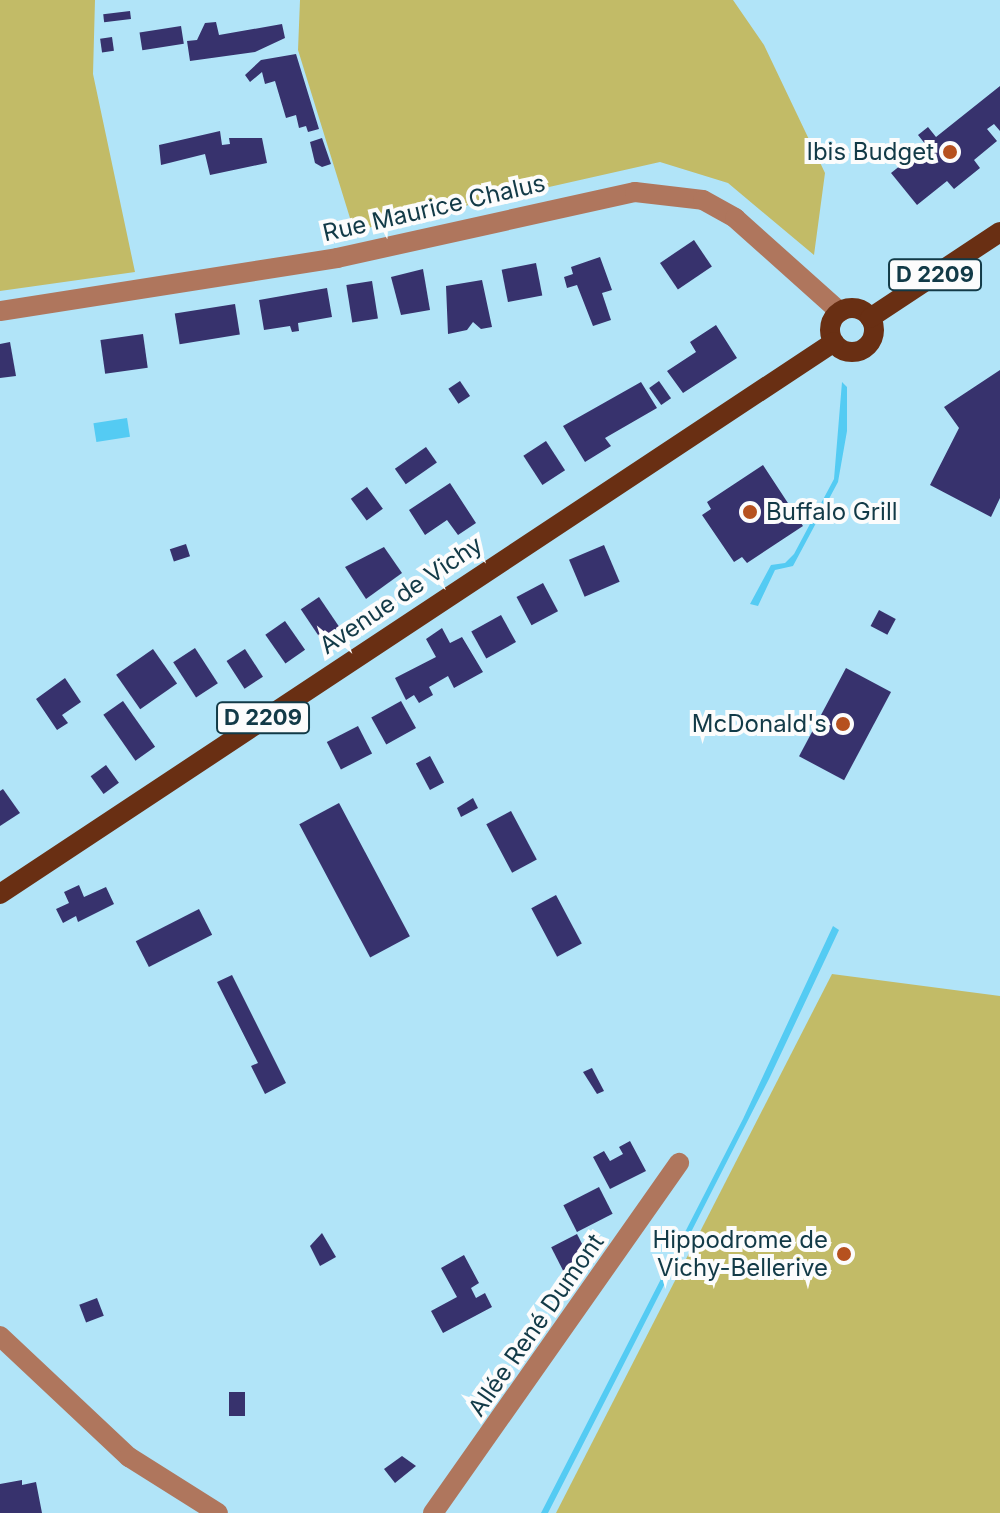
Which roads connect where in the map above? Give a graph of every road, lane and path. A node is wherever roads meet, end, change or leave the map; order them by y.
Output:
1 (1000, 232) edge
2 (0, 311) edge
3 (840, 312) junction
4 (870, 318) junction
5 (834, 342) junction
6 (0, 894) edge
7 (679, 1163) dead end
8 (0, 1336) edge
9 (218, 1513) edge
10 (433, 1513) edge

1 - 4 main road, D 2209
2 - 3 street, Rue Maurice Chalus
3 - 4 main road
3 - 5 main road
4 - 5 main road
5 - 6 main road, Avenue de Vichy / D 2209
7 - 10 street, Allée René Dumont
8 - 9 street

